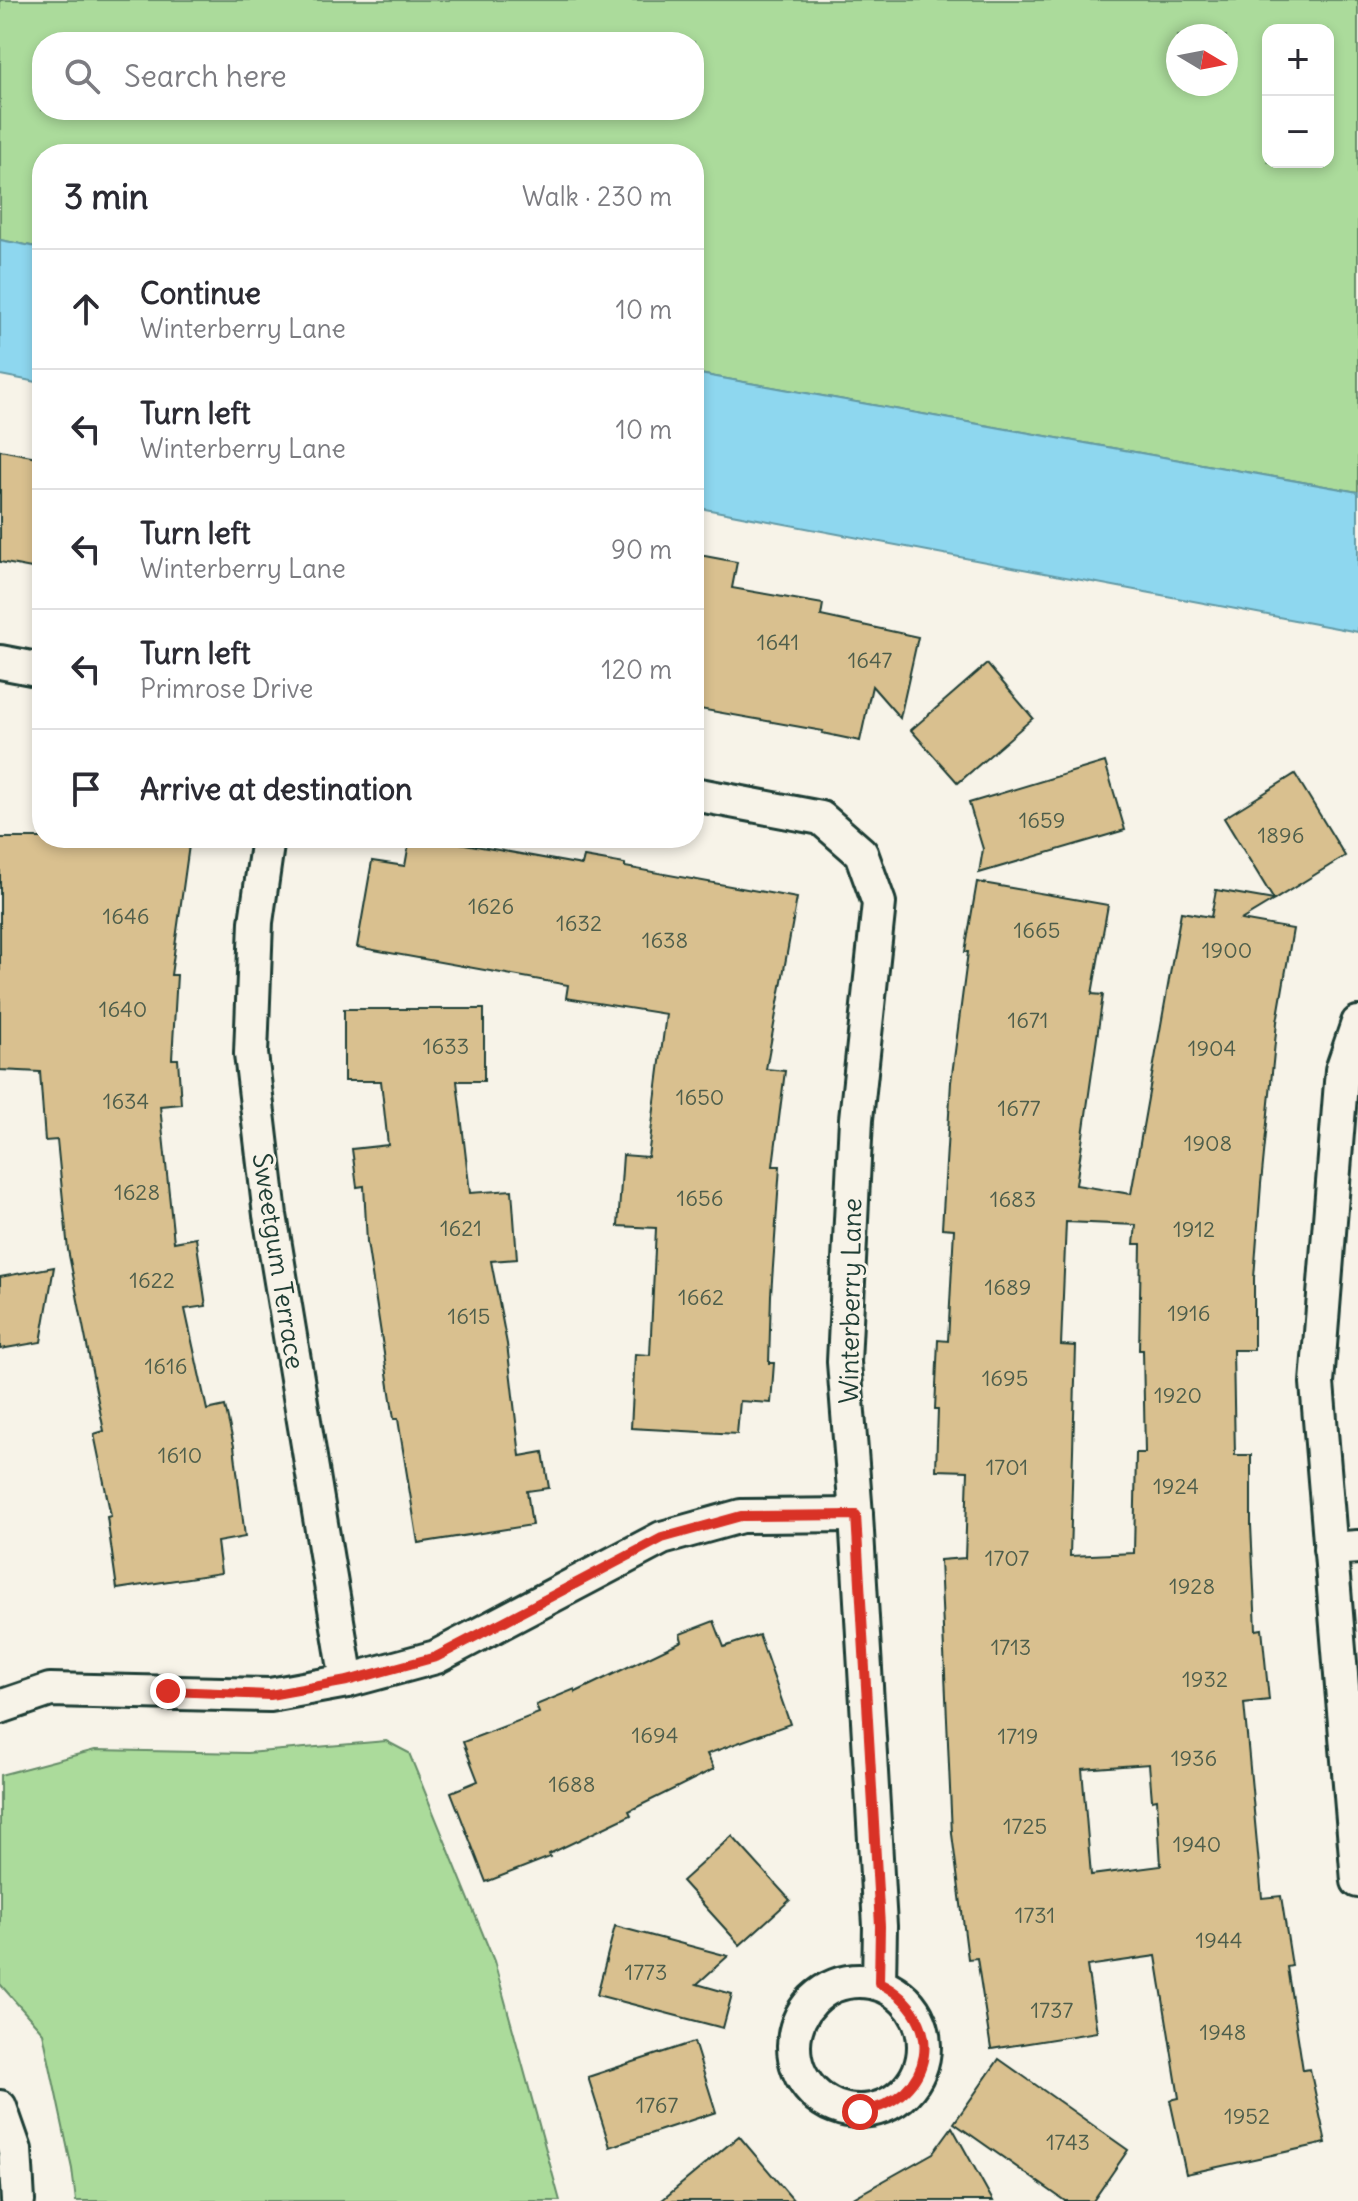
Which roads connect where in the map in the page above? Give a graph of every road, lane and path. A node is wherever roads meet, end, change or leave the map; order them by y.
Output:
1 (0, 662) edge
2 (32, 668) edge
3 (704, 796) edge
4 (267, 848) edge
5 (1358, 1023) edge
6 (856, 1515) junction
7 (1344, 1548) edge
8 (347, 1681) junction
9 (0, 1707) edge
10 (1358, 1881) edge
11 (879, 1983) junction
12 (0, 2107) edge
13 (18, 2201) edge

1 - 2 street
3 - 6 street, Winterberry Lane
4 - 8 street, Sweetgum Terrace
5 - 7 street
6 - 8 street
6 - 11 street, Winterberry Lane
7 - 10 street
8 - 9 street
11 - 11 street
12 - 13 street

